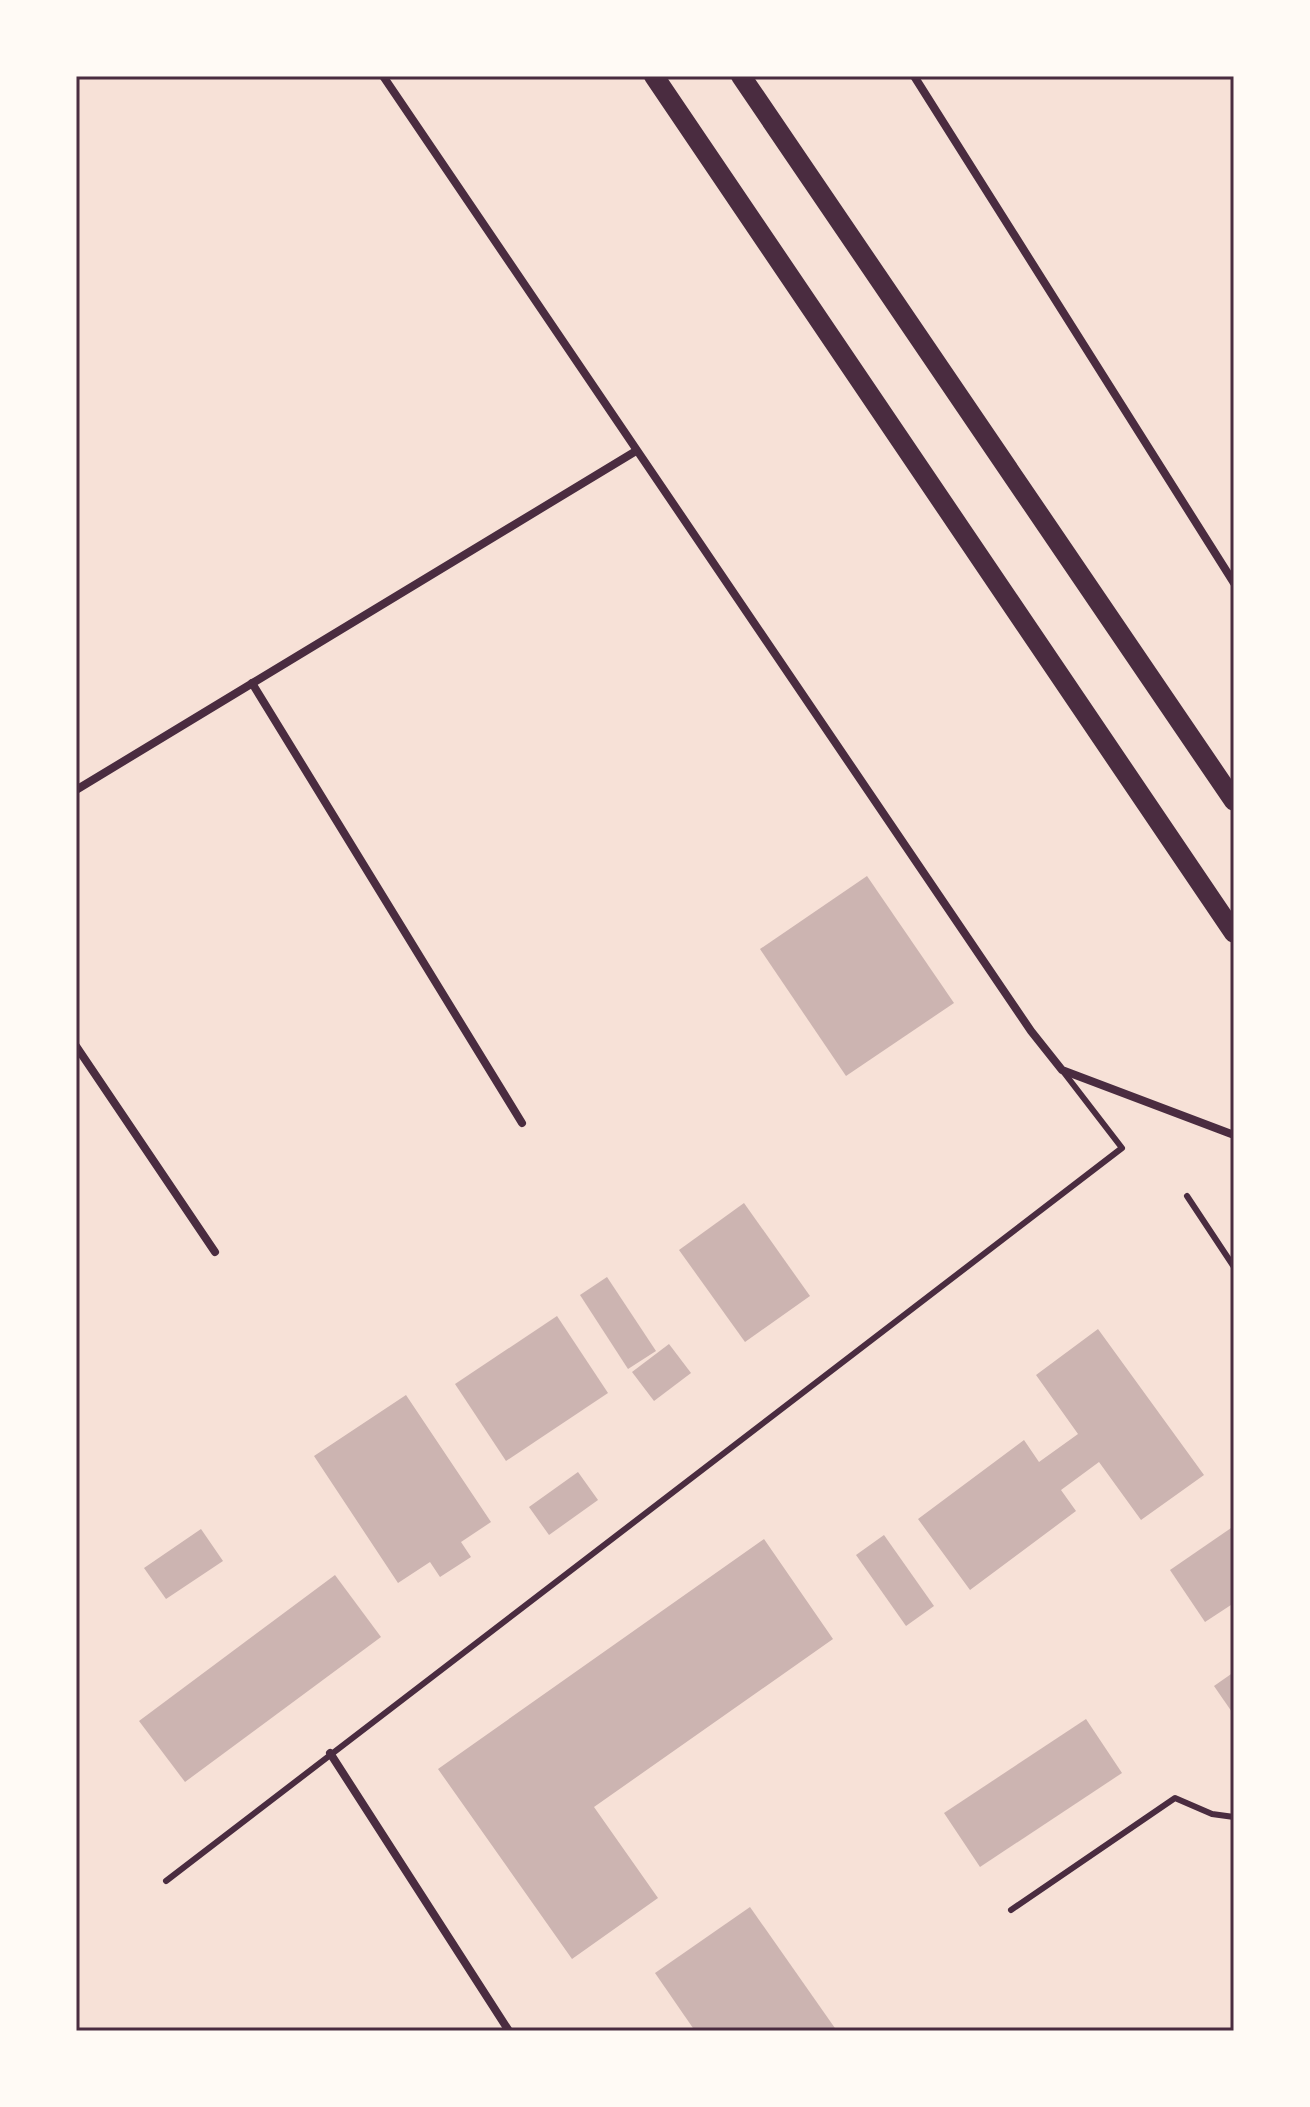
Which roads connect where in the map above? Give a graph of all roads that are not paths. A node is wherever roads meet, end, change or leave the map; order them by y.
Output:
1 (383, 76) edge
2 (654, 76) edge
3 (741, 76) edge
4 (914, 76) edge
5 (636, 451) junction
6 (1234, 583) edge
7 (252, 683) junction
8 (76, 790) edge
9 (1234, 801) edge
10 (1234, 933) edge
11 (76, 1046) edge
12 (1062, 1070) junction
13 (522, 1123) dead end
14 (1234, 1135) edge
15 (1187, 1196) dead end
16 (215, 1252) dead end
17 (1234, 1267) edge
18 (330, 1753) junction
19 (1234, 1817) edge
20 (166, 1881) dead end
21 (1011, 1910) dead end
22 (509, 2031) edge

1 - 5 street
2 - 10 main road
3 - 9 main road
4 - 6 street
5 - 7 street
5 - 12 street
7 - 8 street
7 - 13 street
11 - 16 street
12 - 14 street
12 - 18 lane
15 - 17 lane
18 - 20 lane
18 - 22 street
19 - 21 lane

